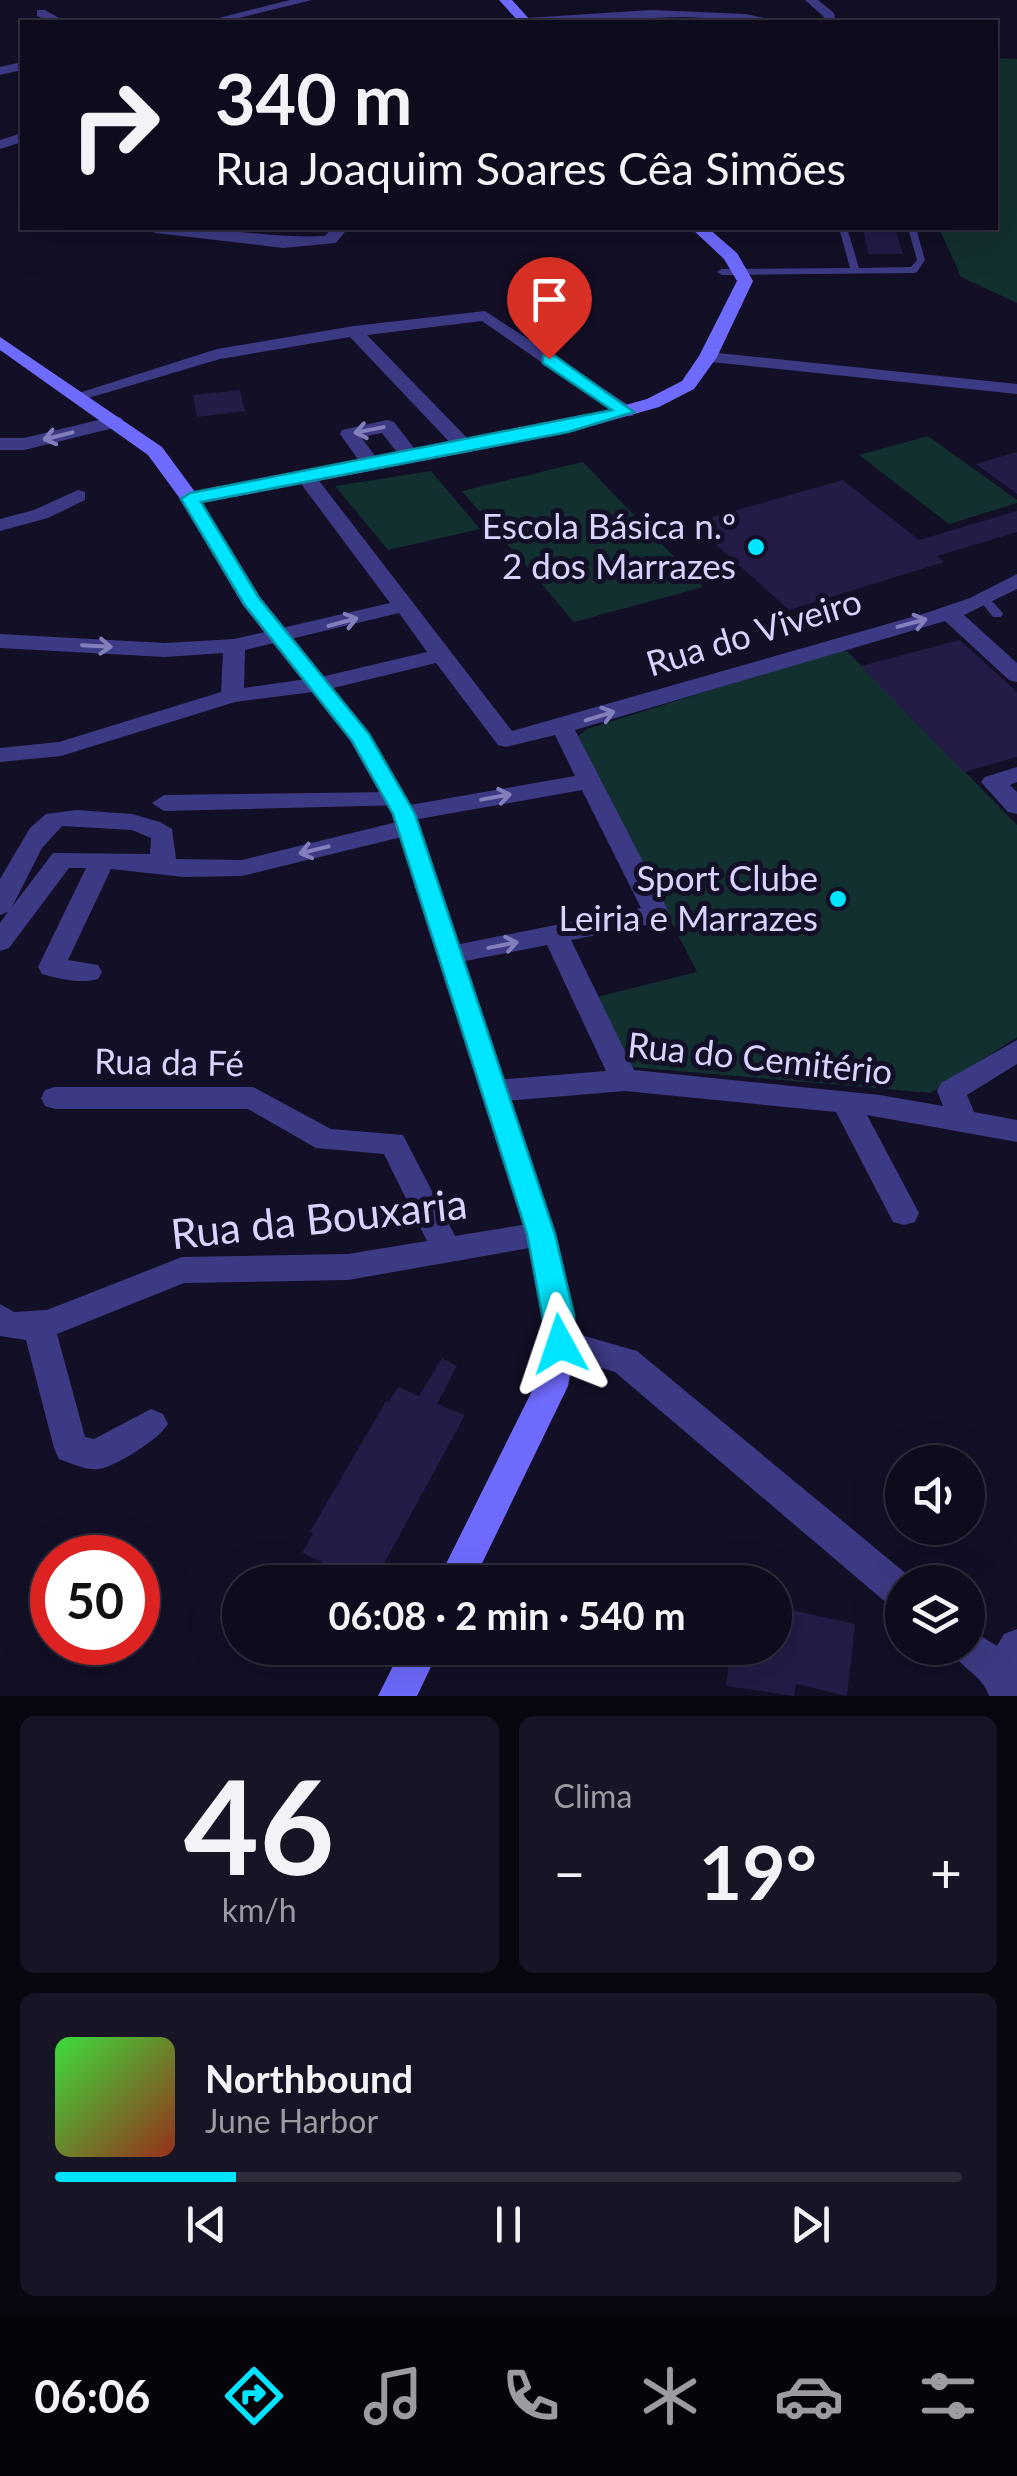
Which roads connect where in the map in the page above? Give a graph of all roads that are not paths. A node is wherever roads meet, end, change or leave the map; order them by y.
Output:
1 (306, 0) edge
2 (505, 0) edge
3 (824, 0) edge
4 (812, 1) edge
5 (42, 13) dead end
6 (56, 20) edge
7 (218, 20) edge
8 (524, 20) edge
9 (551, 20) edge
10 (746, 20) edge
11 (830, 20) edge
12 (174, 230) edge
13 (338, 230) edge
14 (698, 230) edge
15 (699, 230) edge
16 (844, 230) edge
17 (913, 230) edge
18 (722, 272) junction
19 (856, 272) junction
20 (743, 274) junction
21 (728, 310) junction
22 (354, 331) junction
23 (0, 342) edge
24 (708, 356) junction
25 (1017, 389) edge
26 (75, 397) junction
27 (618, 414) junction
28 (115, 422) junction
29 (0, 444) edge
30 (464, 446) junction
31 (410, 456) junction
32 (371, 464) junction
33 (306, 477) junction
34 (78, 496) dead end
35 (190, 499) junction
36 (0, 525) edge
37 (1017, 580) edge
38 (403, 606) junction
39 (949, 614) junction
40 (283, 638) junction
41 (0, 641) edge
42 (234, 646) junction
43 (441, 655) junction
44 (1017, 675) edge
45 (322, 684) junction
46 (232, 696) junction
47 (562, 728) junction
48 (0, 755) edge
49 (1017, 774) edge
50 (588, 781) junction
51 (164, 803) dead end
52 (1017, 806) edge
53 (403, 814) junction
54 (103, 860) junction
55 (163, 864) junction
56 (8, 908) edge
57 (556, 936) junction
58 (0, 942) edge
59 (450, 955) junction
60 (90, 972) dead end
61 (1017, 1050) edge
62 (625, 1080) junction
63 (494, 1091) junction
64 (55, 1098) dead end
65 (845, 1102) junction
66 (963, 1122) junction
67 (1017, 1131) edge
68 (904, 1213) dead end
69 (541, 1234) junction
70 (446, 1249) junction
71 (0, 1317) edge
72 (38, 1325) junction
73 (560, 1344) junction
74 (151, 1424) dead end
75 (463, 1565) edge
76 (885, 1580) edge
77 (985, 1657) edge
78 (413, 1665) edge
79 (1009, 1672) edge
80 (397, 1696) edge

1 - 7 street
2 - 8 main road
3 - 4 street
4 - 11 street
5 - 6 street
9 - 10 street
12 - 13 street
14 - 18 main road
15 - 20 main road
16 - 19 lane
17 - 19 lane
18 - 20 lane
18 - 21 main road
19 - 20 lane
20 - 21 main road
21 - 24 main road
22 - 26 street
22 - 27 street
22 - 30 street
23 - 26 main road
24 - 25 street
24 - 27 main road
26 - 28 main road
27 - 30 main road
28 -> 29 street
28 - 35 main road
30 - 31 main road
31 - 32 main road
31 -> 32 street
32 - 33 main road
33 - 35 main road
33 - 38 street
34 - 36 street
35 - 40 main road
37 - 39 street, Rua do Viveiro
40 -> 38 street
38 - 43 street
39 - 44 street
47 -> 39 street, Rua do Viveiro
40 - 42 street
40 - 45 main road
41 -> 42 street
42 - 46 street
43 - 45 street
43 - 47 street, Rua do Viveiro
45 - 46 street
45 - 53 main road
46 - 48 street
47 - 50 street
49 - 52 street
53 -> 50 street
50 - 57 street
51 - 53 street
53 -> 55 street
53 - 59 main road
54 - 55 street
54 - 56 street
54 - 60 street
55 - 56 street
56 - 58 street
59 -> 57 street
57 - 62 street
59 - 63 main road
61 - 66 street
62 - 63 street, Rua do Cemitério
62 - 65 street, Rua do Cemitério
63 - 69 main road
64 - 70 street, Rua da Fé
65 - 66 street, Rua do Cemitério
65 - 68 street
66 - 67 street, Rua do Cemitério
69 - 70 street, Rua da Bouxaria
69 - 73 main road
70 - 72 street, Rua da Bouxaria
71 - 72 street
72 - 74 street
73 - 75 main road
73 - 76 street
77 - 79 street
78 - 80 main road

